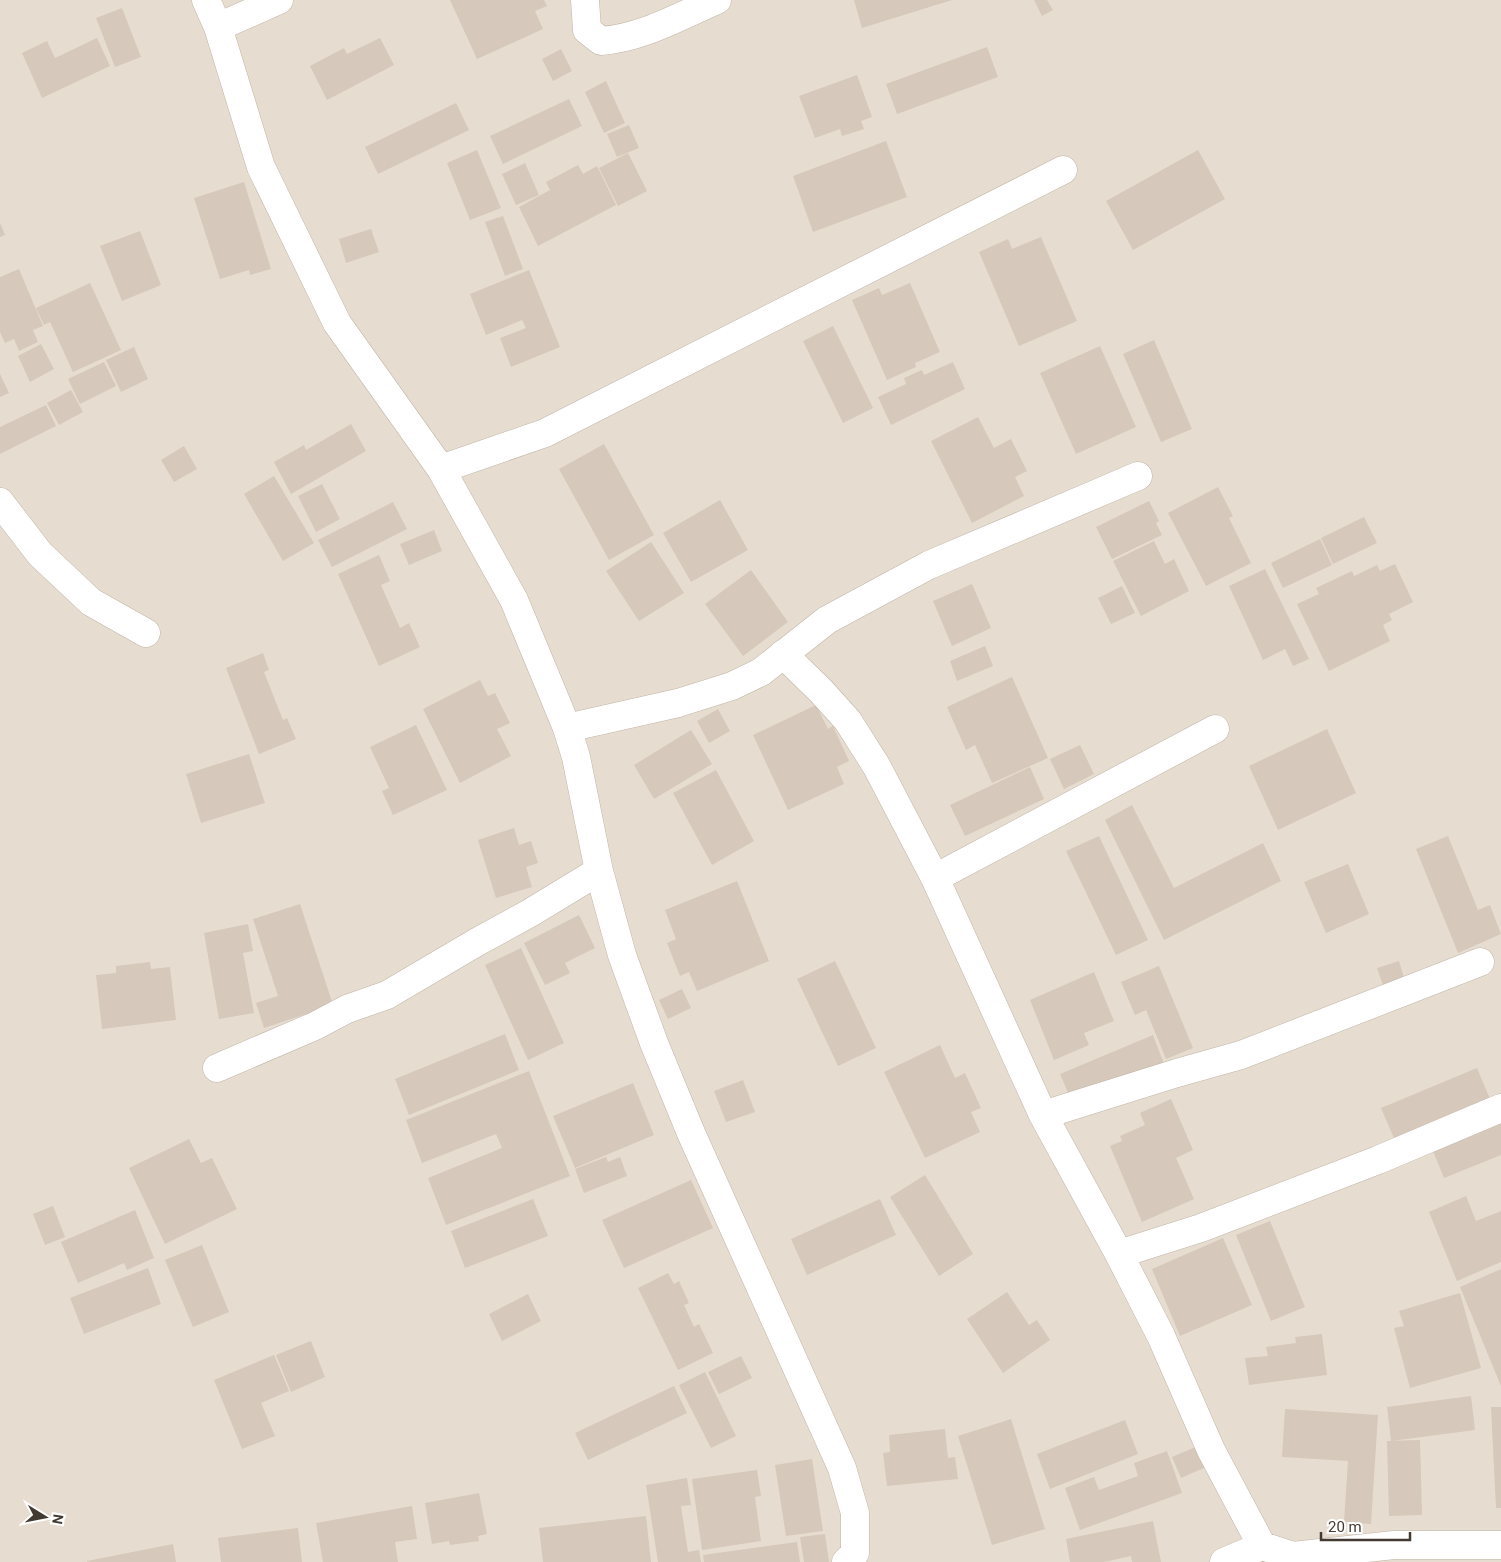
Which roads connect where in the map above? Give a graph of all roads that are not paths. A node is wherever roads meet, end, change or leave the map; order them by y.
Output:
1 (206, 0) edge
2 (279, 0) edge
3 (585, 0) edge
4 (717, 0) edge
5 (218, 27) junction
6 (1063, 170) dead end
7 (442, 470) junction
8 (1138, 476) dead end
9 (0, 502) edge
10 (146, 633) dead end
11 (783, 654) junction
12 (567, 728) junction
13 (1215, 729) dead end
14 (599, 871) junction
15 (935, 878) junction
16 (1480, 962) dead end
17 (217, 1068) dead end
18 (1501, 1108) edge
19 (1044, 1115) junction
20 (1119, 1254) junction
21 (1501, 1545) edge
22 (1262, 1546) junction
23 (846, 1562) edge
24 (1224, 1562) edge

1 - 5 street
2 - 5 street
3 - 4 street
5 - 7 street
6 - 7 street
7 - 12 street
8 - 11 street
9 - 10 street
11 - 12 street
11 - 15 street
12 - 14 street
13 - 15 street
14 - 17 street
14 - 23 street
15 - 19 street
16 - 19 street
18 - 20 street
19 - 20 street
20 - 22 street
21 - 22 street
22 - 24 street

